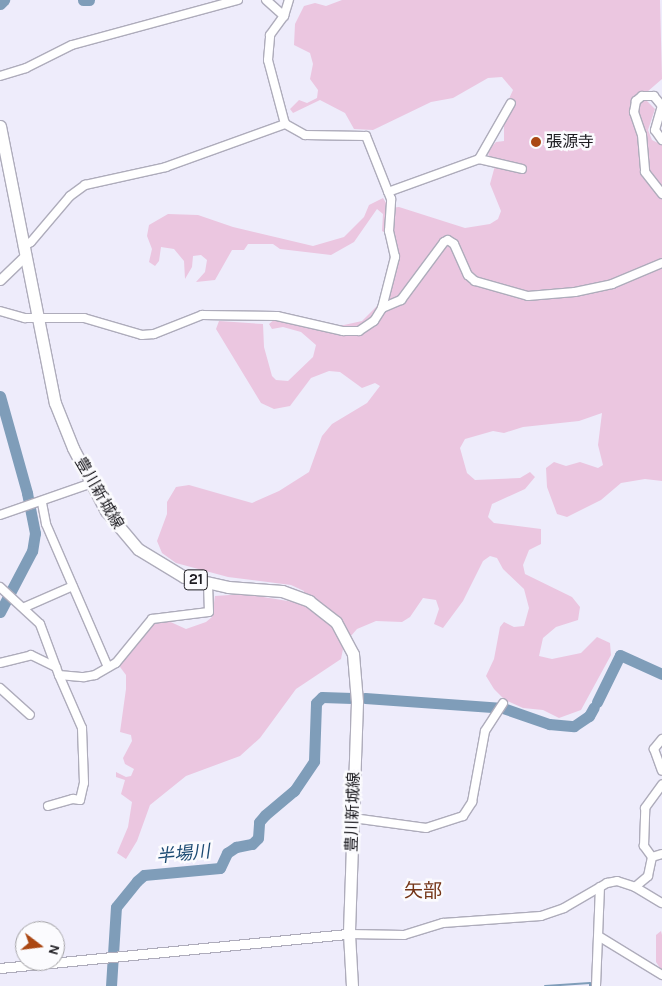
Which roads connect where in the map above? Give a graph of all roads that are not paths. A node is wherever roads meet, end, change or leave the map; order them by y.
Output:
1 (238, 0) edge
2 (266, 0) edge
3 (289, 0) edge
4 (284, 16) junction
5 (0, 76) edge
6 (510, 104) dead end
7 (285, 124) junction
8 (0, 126) edge
9 (662, 140) edge
10 (479, 159) junction
11 (4, 168) edge
12 (522, 168) dead end
13 (388, 192) junction
14 (662, 194) edge
15 (24, 252) junction
16 (662, 263) edge
17 (0, 280) edge
18 (382, 308) junction
19 (0, 311) edge
20 (38, 318) junction
21 (92, 483) junction
22 (39, 504) junction
23 (1, 514) edge
24 (208, 584) junction
25 (73, 586) junction
26 (4, 590) edge
27 (0, 599) edge
28 (25, 607) junction
29 (0, 663) edge
30 (108, 667) junction
31 (58, 671) junction
32 (0, 688) edge
33 (503, 703) dead end
34 (30, 715) dead end
35 (662, 739) edge
36 (662, 771) edge
37 (662, 785) edge
38 (48, 806) dead end
39 (353, 818) junction
40 (662, 854) edge
41 (652, 856) junction
42 (600, 887) junction
43 (635, 887) junction
44 (662, 903) edge
45 (349, 934) junction
46 (600, 937) junction
47 (0, 968) edge
48 (662, 975) edge
49 (352, 986) edge
50 (596, 986) edge

1 - 5 street
2 - 4 street
3 - 4 street
4 - 7 street
6 - 10 street
7 - 13 street
7 - 15 street
8 - 11 main road, 豊川新城線 / 21
9 - 14 street
10 - 12 street
10 - 13 street
11 - 15 main road, 豊川新城線 / 21
13 - 18 street
15 - 17 street
15 - 20 main road, 豊川新城線 / 21
16 - 18 street
18 - 20 street
19 - 20 street
20 - 21 main road, 豊川新城線 / 21
21 - 22 street
21 - 24 main road, 豊川新城線 / 21
22 - 23 street
22 - 25 street
24 - 30 street
24 - 39 main road, 豊川新城線 / 21
25 - 28 street
25 - 30 street
26 - 27 street
26 - 28 street
28 - 31 street
29 - 31 street
30 - 31 street
31 - 38 street
32 - 34 street
33 - 39 street
35 - 36 street
37 - 41 street
39 - 45 main road, 豊川新城線 / 21
40 - 41 street
41 - 43 street
42 - 43 street
42 - 45 street
42 - 46 street
43 - 44 street
45 - 47 street
45 - 49 main road, 豊川新城線 / 21
46 - 48 street
46 - 50 street

